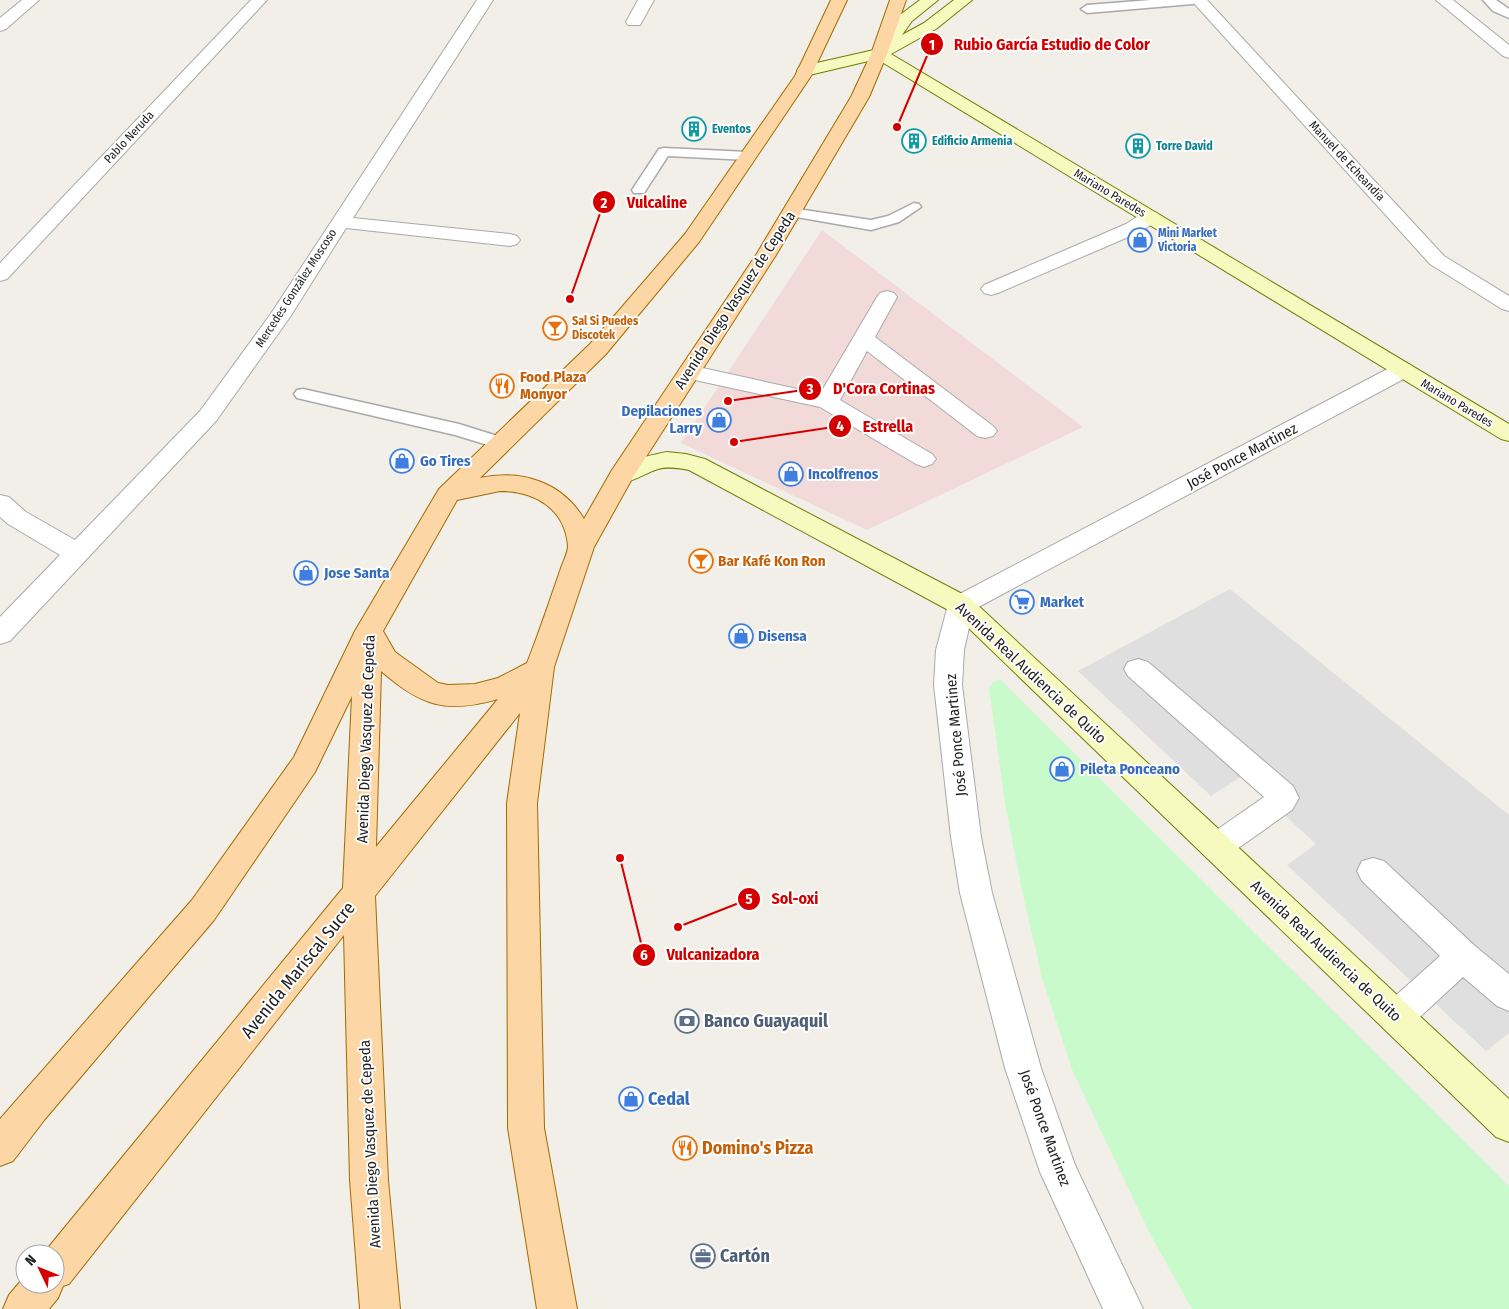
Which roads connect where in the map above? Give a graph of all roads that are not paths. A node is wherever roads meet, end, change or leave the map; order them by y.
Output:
1 (31, 0) edge
2 (259, 0) edge
3 (485, 0) edge
4 (646, 0) edge
5 (839, 0) edge
6 (898, 0) edge
7 (930, 0) edge
8 (964, 0) edge
9 (1193, 0) edge
10 (1199, 0) edge
11 (1444, 0) edge
12 (1489, 0) edge
13 (1087, 9) dead end
14 (1509, 14) edge
15 (634, 22) dead end
16 (0, 26) edge
17 (1509, 53) edge
18 (879, 54) junction
19 (805, 71) junction
20 (748, 156) junction
21 (639, 190) dead end
22 (914, 208) dead end
23 (792, 212) junction
24 (1150, 218) junction
25 (340, 222) junction
26 (510, 240) dead end
27 (0, 275) edge
28 (991, 289) dead end
29 (887, 297) dead end
30 (1508, 304) edge
31 (863, 338) junction
32 (1402, 370) junction
33 (689, 372) junction
34 (303, 394) dead end
35 (827, 402) junction
36 (985, 431) dead end
37 (1509, 434) edge
38 (501, 443) junction
39 (924, 459) dead end
40 (621, 476) junction
41 (448, 495) junction
42 (0, 503) edge
43 (581, 548) junction
44 (78, 553) junction
45 (961, 605) junction
46 (369, 631) junction
47 (0, 634) edge
48 (540, 668) junction
49 (1138, 669) dead end
50 (1216, 847) junction
51 (1374, 872) dead end
52 (359, 894) junction
53 (1462, 956) junction
54 (1509, 995) edge
55 (1396, 1017) junction
56 (1509, 1124) edge
57 (0, 1148) edge
58 (65, 1258) edge
59 (36, 1294) edge
60 (24, 1309) edge
61 (380, 1309) edge
62 (557, 1309) edge
63 (1123, 1309) edge

1 - 16 street
2 - 27 street, Pablo Neruda
3 - 25 street, Mercedes González Moscoso
4 - 15 street
5 - 19 main road, Avenida Diego Vasquez de Cepeda
6 - 18 main road, Avenida Diego Vasquez de Cepeda
7 - 18 main road
8 - 18 main road
9 - 13 lane
10 - 30 street, Manuel de Echeandía
11 - 17 street
12 - 14 lane
18 - 19 main road
18 - 23 main road, Avenida Diego Vasquez de Cepeda
18 - 24 main road, Mariano Paredes
19 - 20 main road, Avenida Diego Vasquez de Cepeda
20 - 21 lane
20 - 38 main road, Avenida Diego Vasquez de Cepeda
22 - 23 lane
23 - 33 main road, Avenida Diego Vasquez de Cepeda
24 - 28 street
24 - 32 main road, Mariano Paredes
25 - 26 street
25 - 44 street, Mercedes González Moscoso
29 - 31 street
31 - 35 street
31 - 36 street
32 - 37 main road, Mariano Paredes
32 - 45 street, José Ponce Martinez
33 - 35 street
33 - 40 main road, Avenida Diego Vasquez de Cepeda
34 - 38 lane
35 - 39 street
38 - 41 main road, Avenida Diego Vasquez de Cepeda
40 - 43 main road, Avenida Diego Vasquez de Cepeda
40 - 45 main road, Avenida Real Audiencia de Quito
41 - 43 main road
41 - 46 main road, Avenida Diego Vasquez de Cepeda
42 - 44 street
43 - 48 main road, Avenida Diego Vasquez de Cepeda
44 - 47 street, Mercedes González Moscoso
45 - 50 main road, Avenida Real Audiencia de Quito
45 - 63 street, José Ponce Martinez
46 - 48 main road
46 - 52 main road, Avenida Diego Vasquez de Cepeda
46 - 57 main road
48 - 52 main road, Avenida Mariscal Sucre
48 - 62 main road, Avenida Diego Vasquez de Cepeda
49 - 50 street
50 - 55 main road, Avenida Real Audiencia de Quito
51 - 53 street
52 - 58 main road, Avenida Mariscal Sucre
52 - 61 main road, Avenida Diego Vasquez de Cepeda
53 - 54 street
53 - 55 street
55 - 56 main road, Avenida Real Audiencia de Quito
59 - 60 main road

